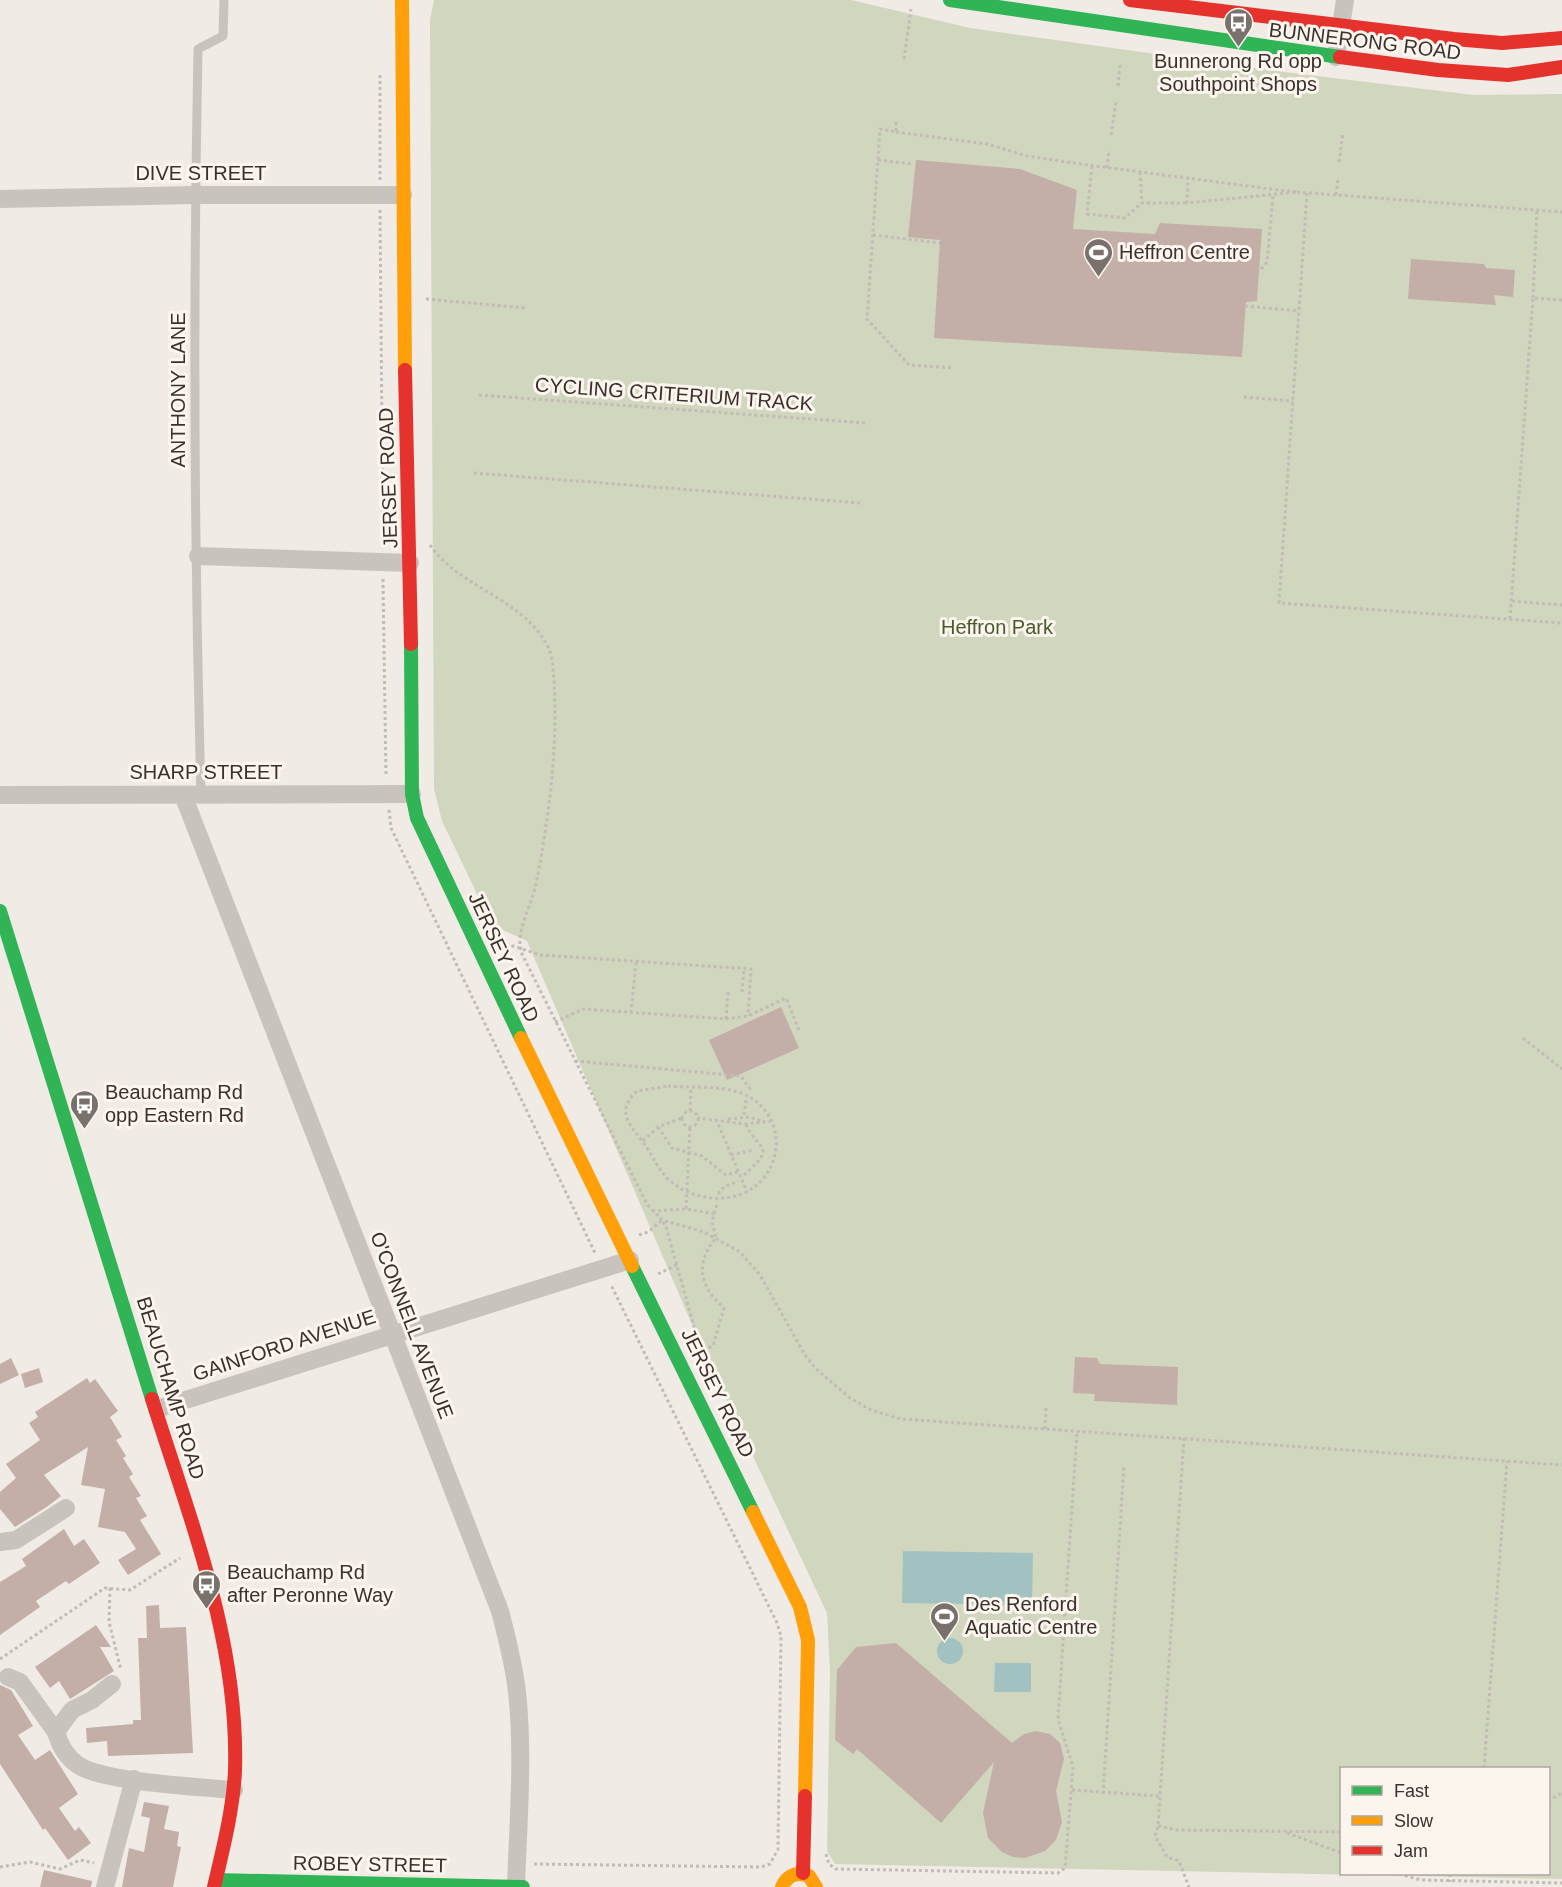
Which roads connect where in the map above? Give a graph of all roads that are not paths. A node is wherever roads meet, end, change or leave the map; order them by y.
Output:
1 (224, 0) edge
2 (402, 0) edge
3 (951, 0) edge
4 (1130, 0) edge
5 (1345, 0) edge
6 (1340, 26) junction
7 (1562, 38) edge
8 (1336, 57) junction
9 (1562, 67) edge
10 (195, 195) junction
11 (403, 195) junction
12 (0, 199) edge
13 (198, 556) junction
14 (410, 562) junction
15 (412, 794) junction
16 (0, 795) edge
17 (192, 795) junction
18 (0, 911) edge
19 (7, 952) edge
20 (630, 1260) junction
21 (392, 1334) junction
22 (157, 1409) junction
23 (66, 1508) dead end
24 (0, 1542) edge
25 (8, 1677) dead end
26 (112, 1684) road end
27 (56, 1732) junction
28 (134, 1779) junction
29 (234, 1790) junction
30 (803, 1873) junction
31 (215, 1883) edge
32 (105, 1887) edge
33 (516, 1887) edge
34 (523, 1887) edge
35 (782, 1887) edge
36 (816, 1887) edge

1 - 10 lane, ANTHONY LANE
2 - 11 street, JERSEY ROAD
3 - 8 street, BUNNERONG ROAD
4 - 6 street, BUNNERONG ROAD
5 - 6 street
6 - 7 street, BUNNERONG ROAD
6 - 8 street
8 - 9 street, BUNNERONG ROAD
10 - 11 street, DIVE STREET
10 - 12 street, DIVE STREET
10 - 13 lane, ANTHONY LANE
11 - 14 street, JERSEY ROAD
13 - 14 street
13 - 17 lane, ANTHONY LANE
14 - 15 street, JERSEY ROAD
15 - 17 street, SHARP STREET
15 - 20 street, JERSEY ROAD
16 - 17 street, SHARP STREET
17 - 21 street, O'CONNELL AVENUE
18 - 19 street, BEAUCHAMP ROAD
19 - 22 street, BEAUCHAMP ROAD
20 - 21 street, GAINFORD AVENUE
20 - 30 street, JERSEY ROAD
21 - 22 street, GAINFORD AVENUE
21 - 33 street, O'CONNELL AVENUE
22 - 29 street, BEAUCHAMP ROAD
23 - 24 street
25 - 27 street
26 - 27 street
27 - 28 street
28 - 29 street
28 - 32 street
29 - 31 street, BEAUCHAMP ROAD
30 - 35 street
30 - 36 street
31 - 33 street, ROBEY STREET
33 - 34 street, ROBEY STREET

